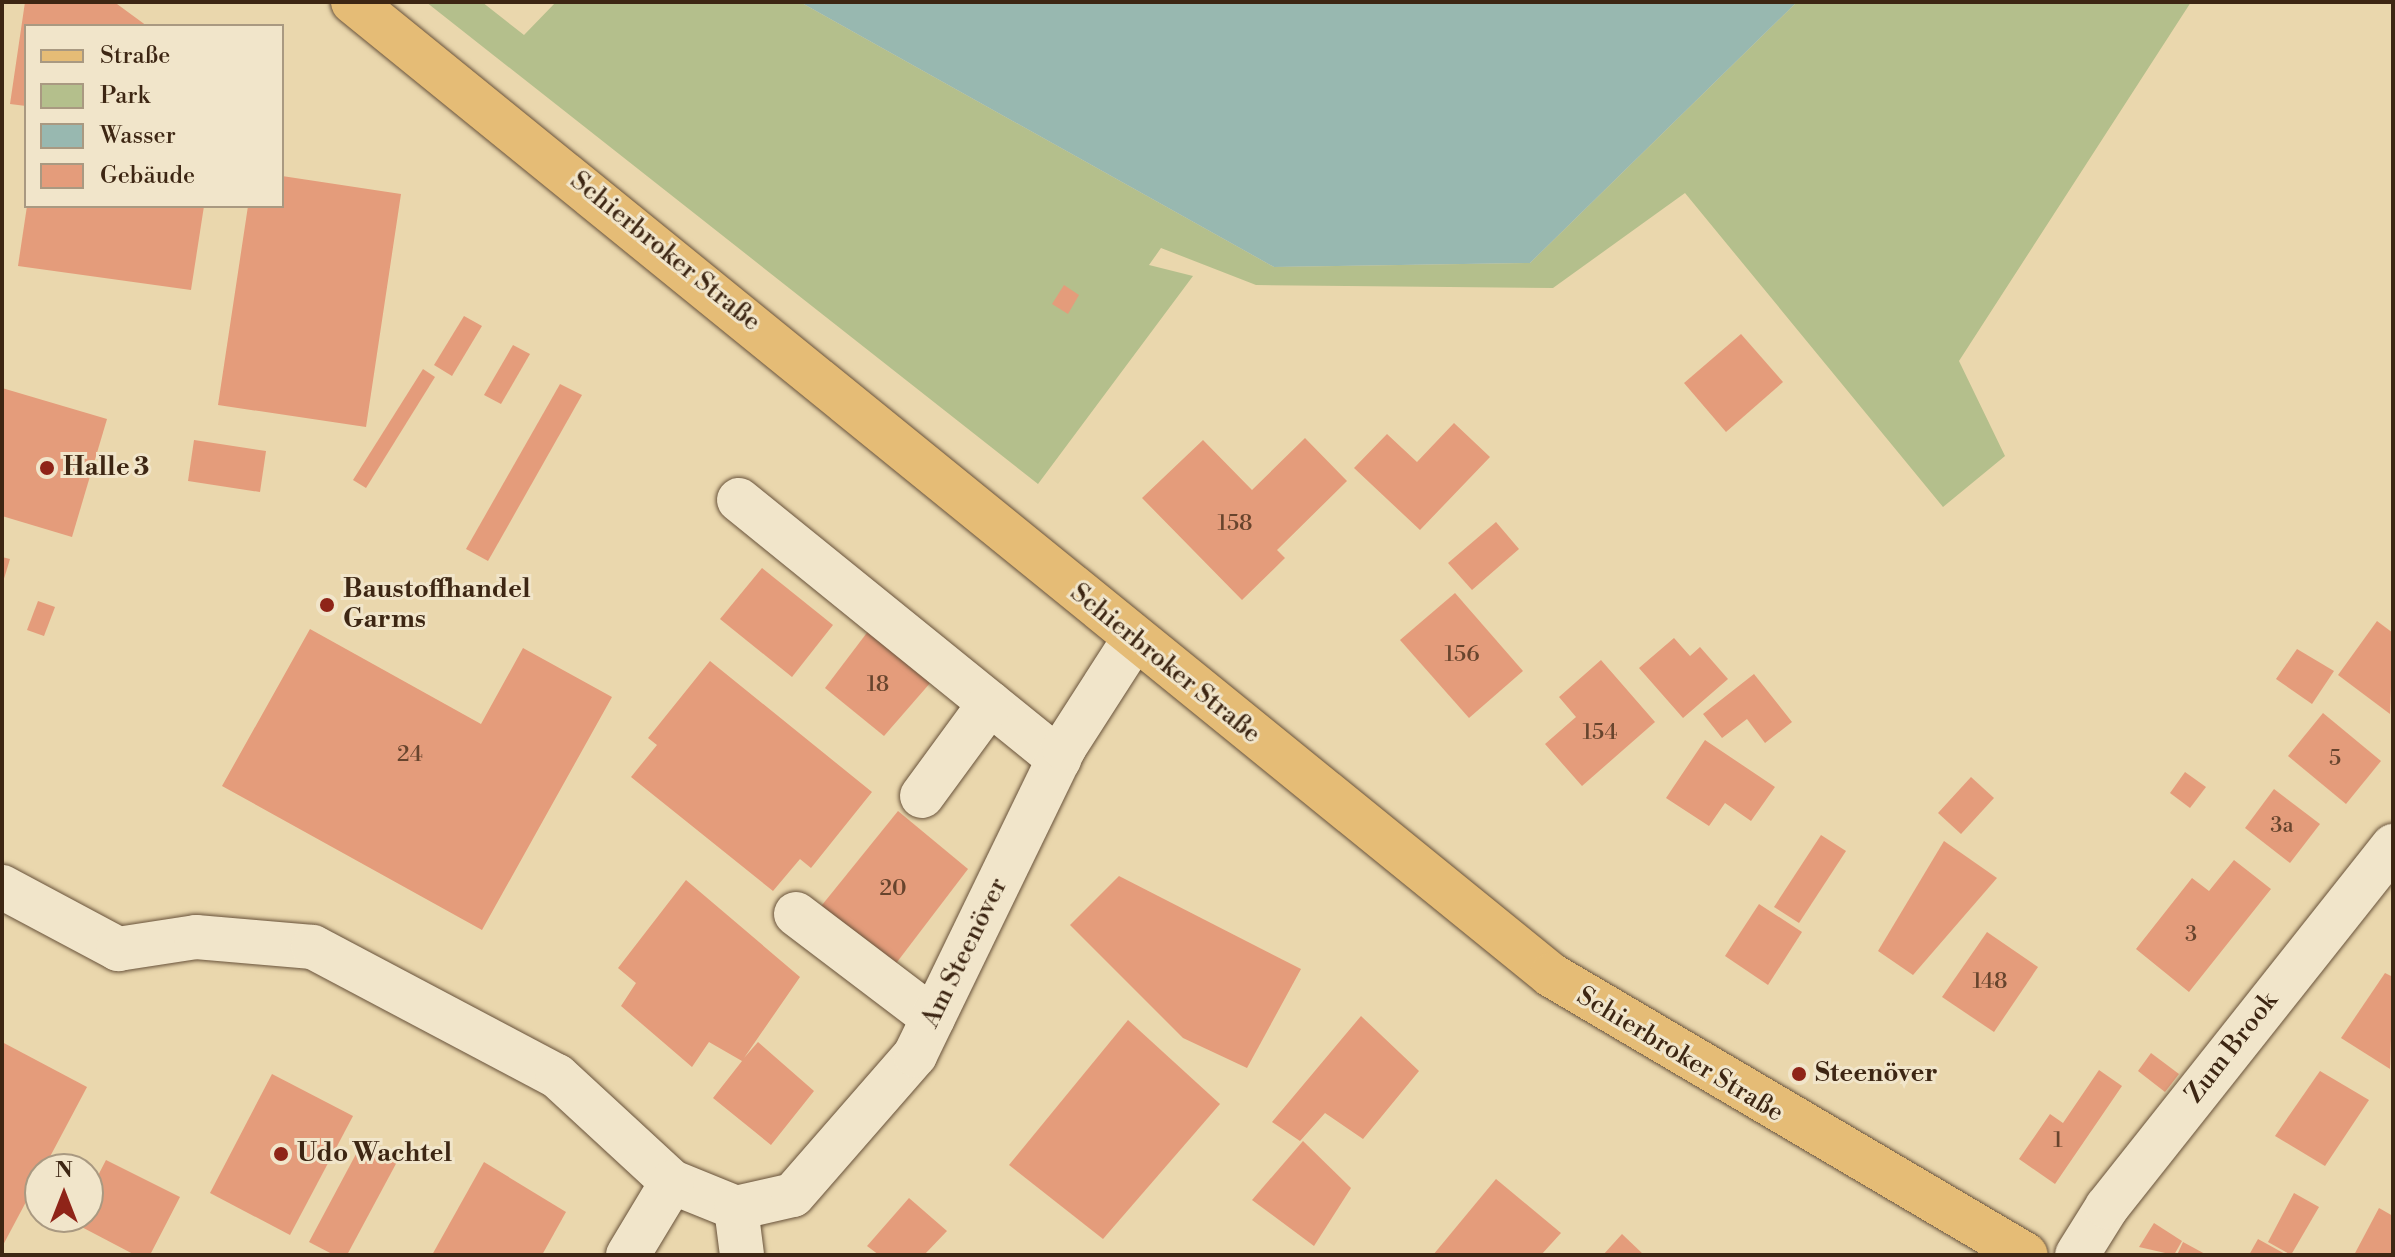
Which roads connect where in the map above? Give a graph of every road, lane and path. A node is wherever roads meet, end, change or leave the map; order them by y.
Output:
1 (353, 2) edge
2 (739, 500) dead end
3 (1134, 639) junction
4 (990, 703) junction
5 (1059, 759) junction
6 (922, 796) dead end
7 (2393, 846) edge
8 (2, 887) edge
9 (796, 914) dead end
10 (933, 1018) junction
11 (672, 1182) junction
12 (736, 1208) junction
13 (628, 1255) edge
14 (742, 1255) edge
15 (2026, 1255) edge
16 (2077, 1255) edge

1 - 3 main road, Schierbroker Straße
2 - 4 street
3 - 5 street, Am Steenöver
3 - 15 main road, Schierbroker Straße
4 - 5 street
4 - 6 street
5 - 10 street, Am Steenöver
7 - 16 street, Zum Brook
8 - 11 street
9 - 10 street
10 - 12 street, Am Steenöver
11 - 12 street
11 - 13 street
12 - 14 street

